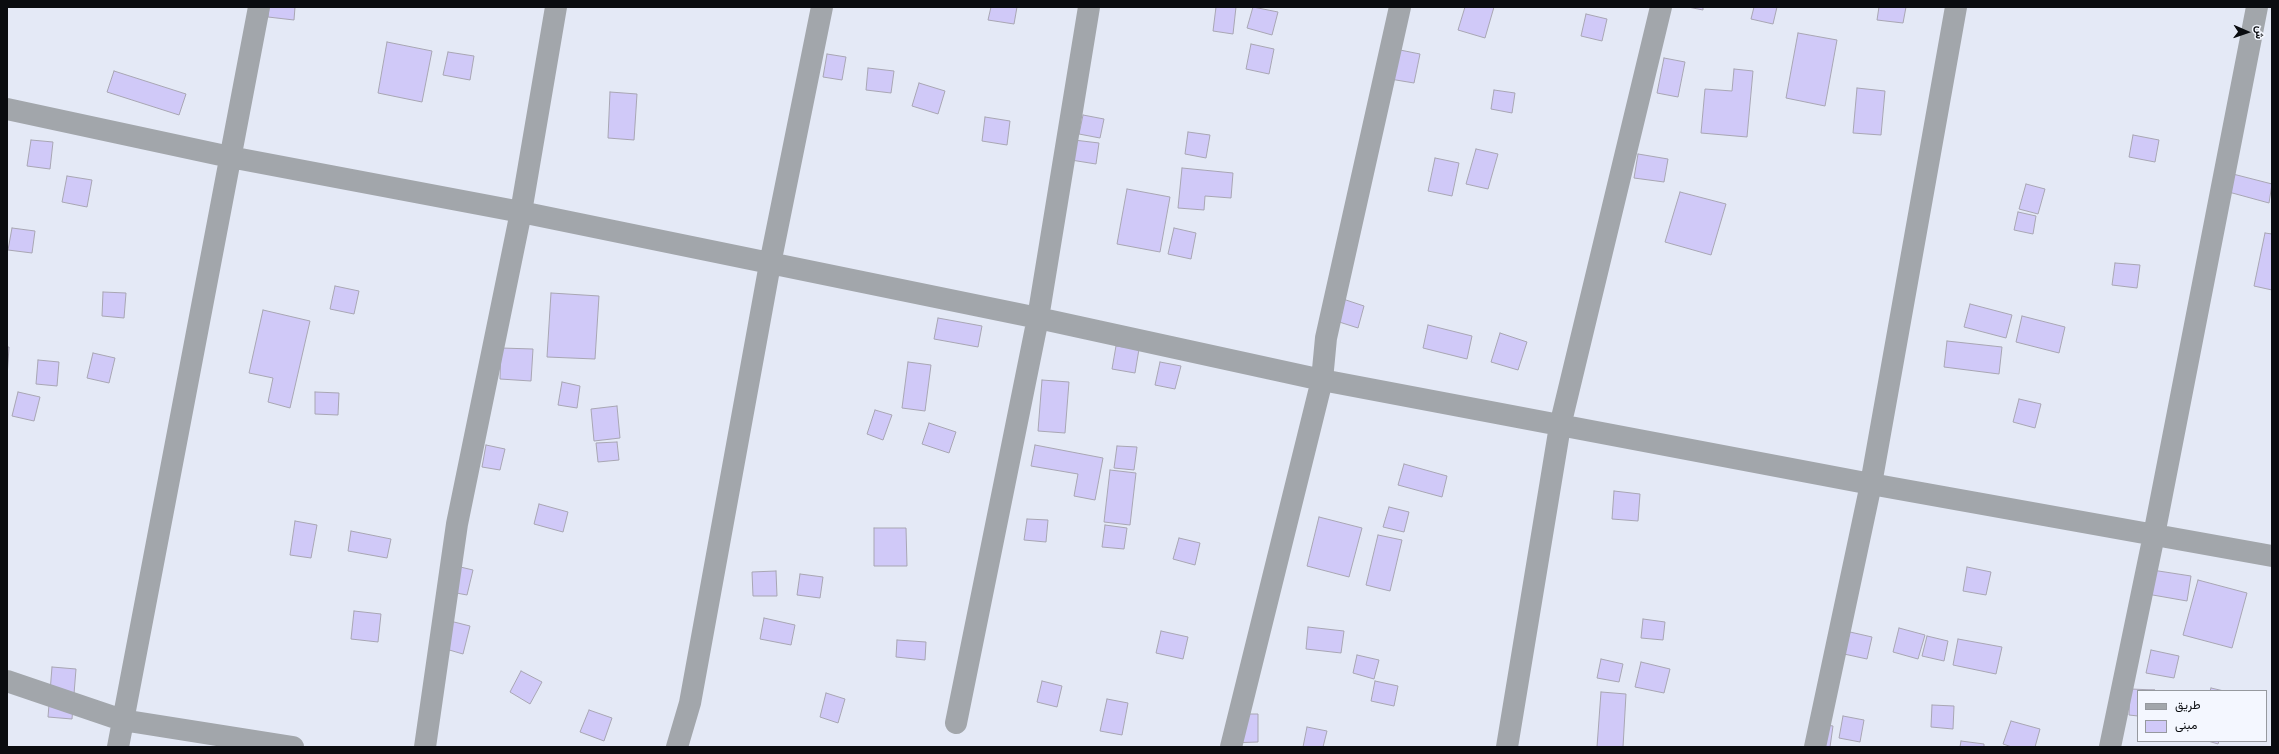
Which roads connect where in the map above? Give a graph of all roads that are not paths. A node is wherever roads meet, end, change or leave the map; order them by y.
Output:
1 (259, 7) edge
2 (556, 7) edge
3 (822, 7) edge
4 (1088, 7) edge
5 (1400, 7) edge
6 (1661, 7) edge
7 (1956, 7) edge
8 (2257, 7) edge
9 (7, 109) edge
10 (230, 157) junction
11 (521, 212) junction
12 (770, 264) junction
13 (1038, 318) junction
14 (1322, 380) junction
15 (1560, 426) junction
16 (1871, 484) junction
17 (2154, 535) junction
18 (2272, 556) edge
19 (7, 681) edge
20 (122, 720) junction
21 (956, 723) dead end
22 (118, 747) edge
23 (293, 747) edge
24 (425, 747) edge
25 (677, 747) edge
26 (1231, 747) edge
27 (1507, 747) edge
28 (1815, 747) edge
29 (2110, 747) edge

1 - 10 street
2 - 11 street
3 - 12 street
4 - 13 street
5 - 14 street
6 - 15 street
7 - 16 street
8 - 17 street
9 - 10 street
10 - 11 street
10 - 20 street
11 - 12 street
11 - 24 street
12 - 13 street
12 - 25 street
13 - 14 street
13 - 21 street
14 - 15 street
14 - 26 street
15 - 16 street
15 - 27 street
16 - 17 street
16 - 28 street
17 - 18 street
17 - 29 street
19 - 20 street
20 - 22 street
20 - 23 street

